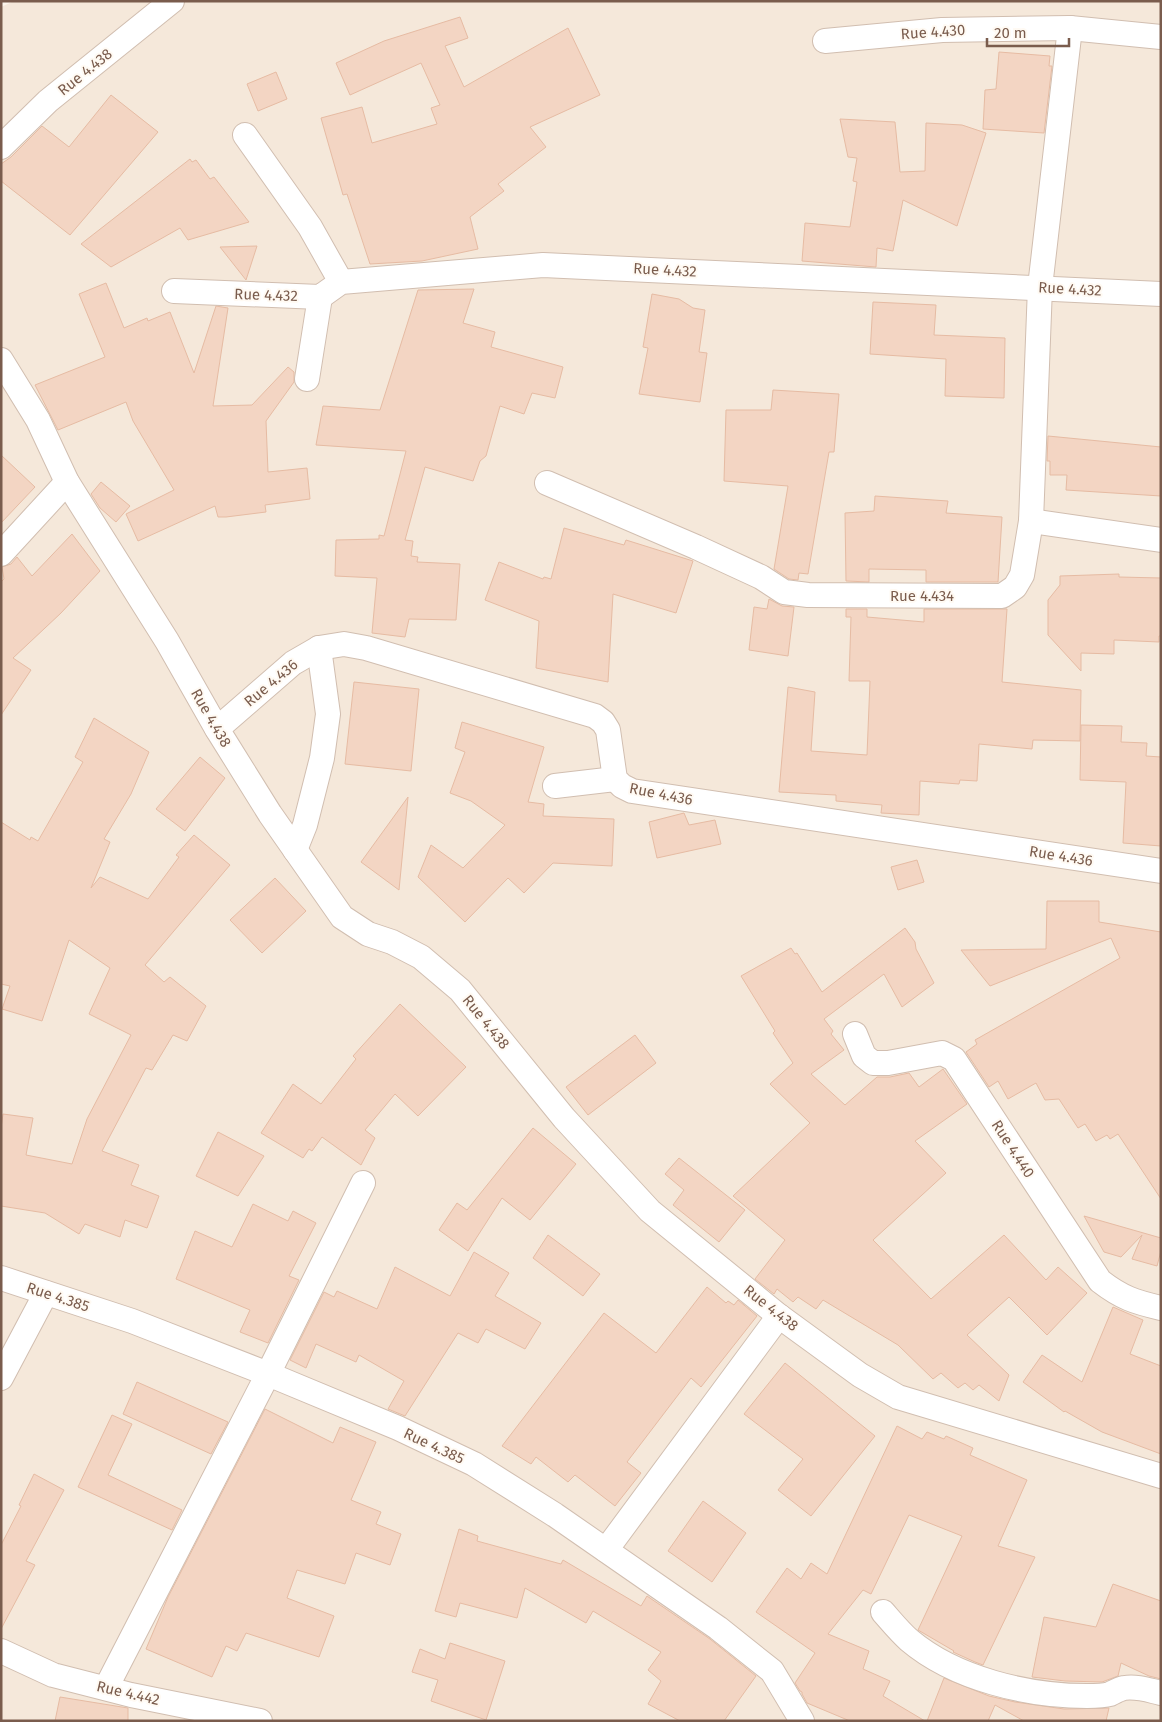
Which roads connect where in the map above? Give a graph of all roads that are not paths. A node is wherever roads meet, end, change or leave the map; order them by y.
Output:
1 (172, 1) edge
2 (1070, 28) junction
3 (1161, 36) edge
4 (825, 42) dead end
5 (245, 135) dead end
6 (1, 147) edge
7 (341, 282) junction
8 (1040, 287) junction
9 (174, 291) dead end
10 (1161, 294) edge
11 (320, 297) junction
12 (1, 360) edge
13 (307, 379) dead end
14 (67, 482) junction
15 (547, 483) dead end
16 (1031, 521) junction
17 (1161, 540) edge
18 (1, 554) edge
19 (319, 648) junction
20 (217, 729) junction
21 (615, 779) junction
22 (555, 786) dead end
23 (295, 850) junction
24 (1161, 871) edge
25 (855, 1034) dead end
26 (363, 1183) dead end
27 (1, 1278) edge
28 (46, 1293) junction
29 (1161, 1308) edge
30 (779, 1316) junction
31 (268, 1374) junction
32 (1, 1378) edge
33 (1161, 1476) edge
34 (606, 1550) junction
35 (883, 1612) dead end
36 (1, 1650) edge
37 (106, 1688) junction
38 (1161, 1693) edge
39 (198, 1714) edge
40 (260, 1721) edge
41 (802, 1721) edge

1 - 6 street, Rue 4.438
2 - 3 street, Rue 4.430
2 - 4 street, Rue 4.430
2 - 8 street, Rue 4.434
5 - 7 street
7 - 8 street, Rue 4.432
7 - 11 street, Rue 4.432
8 - 10 street, Rue 4.432
8 - 16 street, Rue 4.434
9 - 11 street, Rue 4.432
11 - 13 street
12 - 14 street, Rue 4.438
14 - 18 street
14 - 20 street, Rue 4.438
15 - 16 street, Rue 4.434
16 - 17 street
19 - 20 street, Rue 4.436
19 - 21 street, Rue 4.436
19 - 23 street
20 - 23 street, Rue 4.438
21 - 22 street
21 - 24 street, Rue 4.436
23 - 30 street, Rue 4.438
25 - 29 street, Rue 4.440
26 - 31 street
27 - 28 street, Rue 4.385
28 - 31 street, Rue 4.385
28 - 32 street
30 - 33 street, Rue 4.438
30 - 34 street
31 - 34 street, Rue 4.385
31 - 37 street
34 - 41 street, Rue 4.385
35 - 38 street
36 - 37 street, Rue 4.442
37 - 39 street, Rue 4.442
39 - 40 street, Rue 4.442

